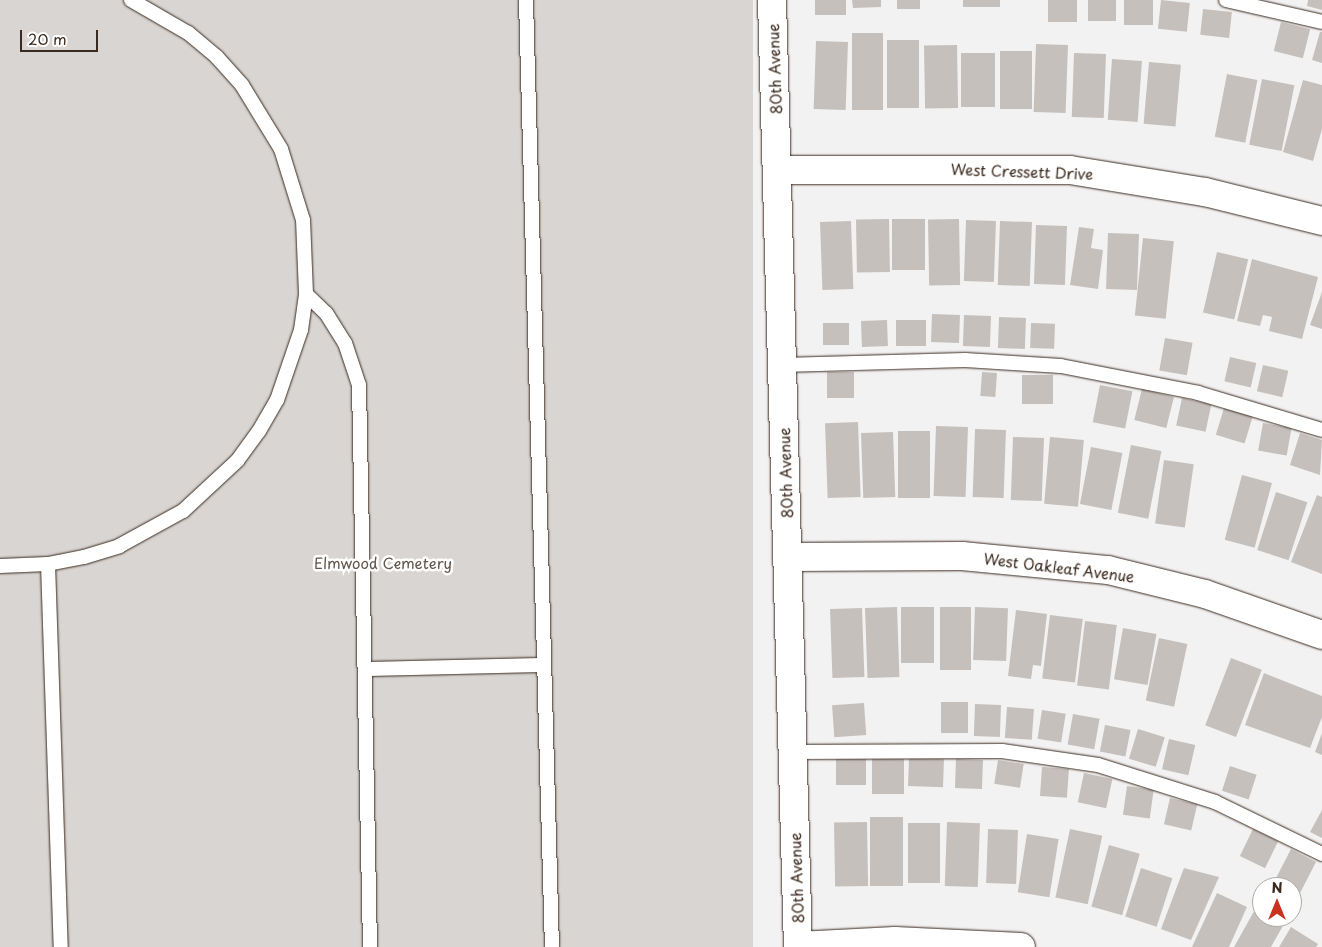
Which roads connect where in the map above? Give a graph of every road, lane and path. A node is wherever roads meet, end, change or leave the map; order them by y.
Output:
1 (131, 0) edge
2 (526, 0) edge
3 (772, 0) edge
4 (1226, 0) edge
5 (1322, 22) edge
6 (777, 170) junction
7 (1322, 221) edge
8 (306, 294) junction
9 (782, 365) junction
10 (1322, 430) edge
11 (788, 557) junction
12 (48, 564) junction
13 (0, 566) edge
14 (1322, 635) edge
15 (544, 665) junction
16 (365, 669) junction
17 (793, 752) junction
18 (1322, 854) edge
19 (61, 947) edge
20 (370, 947) edge
21 (552, 947) edge
22 (798, 947) edge
23 (1021, 947) edge

1 - 8 lane
2 - 15 lane
3 - 6 street, 80th Avenue
4 - 5 lane
6 - 7 street, West Cressett Drive
6 - 9 street, 80th Avenue
8 - 12 lane
8 - 16 lane
9 - 10 lane
9 - 11 street, 80th Avenue
11 - 14 street, West Oakleaf Avenue
11 - 17 street, 80th Avenue
12 - 13 lane
12 - 19 lane
15 - 16 lane
15 - 21 lane
16 - 20 lane
17 - 18 lane
17 - 22 street, 80th Avenue
22 - 23 street

